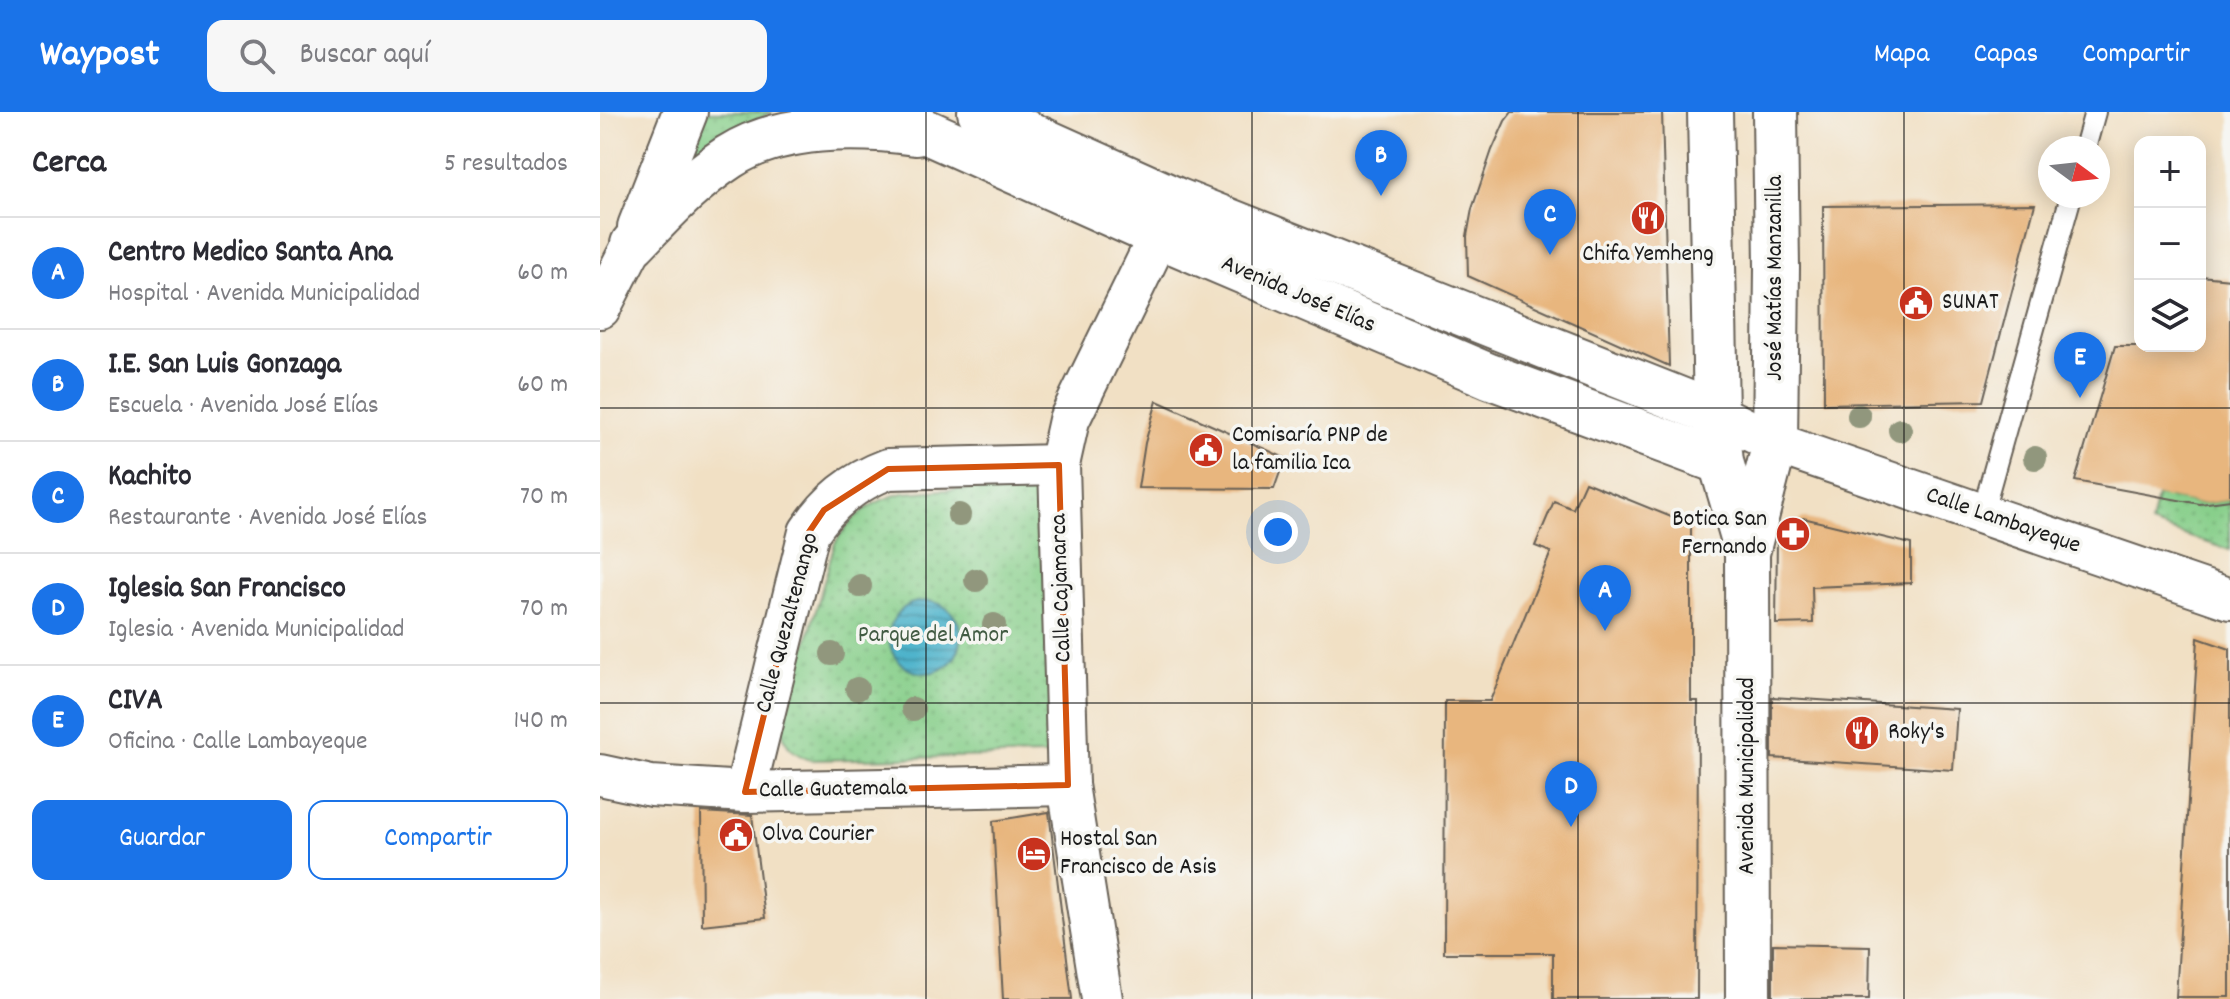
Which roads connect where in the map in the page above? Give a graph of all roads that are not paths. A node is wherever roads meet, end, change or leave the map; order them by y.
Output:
1 (685, 112) edge
2 (882, 112) edge
3 (980, 112) edge
4 (1710, 112) edge
5 (1775, 112) edge
6 (2095, 112) edge
7 (935, 136) junction
8 (2088, 136) edge
9 (2068, 208) edge
10 (1168, 218) junction
11 (633, 244) junction
12 (600, 308) edge
13 (1716, 414) junction
14 (1775, 443) junction
15 (1721, 462) junction
16 (1059, 465) junction
17 (1982, 514) junction
18 (1747, 553) junction
19 (2230, 599) edge
20 (600, 775) edge
21 (1068, 785) junction
22 (745, 792) junction
23 (1102, 999) edge
24 (1748, 999) edge

1 - 11 street
2 - 7 street, Avenida José Elías
3 - 10 street, Avenida José Elías
4 - 13 street
5 - 14 street, José Matías Manzanilla
6 - 8 lane
7 - 10 street, Avenida José Elías
7 - 11 street
9 - 17 lane
10 - 13 street, Avenida José Elías
10 - 15 street, Avenida José Elías
10 - 16 street, Calle Cajamarca
11 - 12 street
13 - 14 street, Avenida José Elías
13 - 15 street, Avenida Municipalidad
14 - 15 street
14 - 17 street, Calle Lambayeque
14 - 18 street, Avenida Municipalidad
15 - 18 street, Avenida Municipalidad
16 - 21 street, Calle Cajamarca
16 - 22 street, Calle Quezaltenango
17 - 19 street, Calle Lambayeque
18 - 24 street, Avenida Municipalidad
20 - 22 street, Calle Guatemala
21 - 22 street, Calle Guatemala
21 - 23 street, Calle Cajamarca

